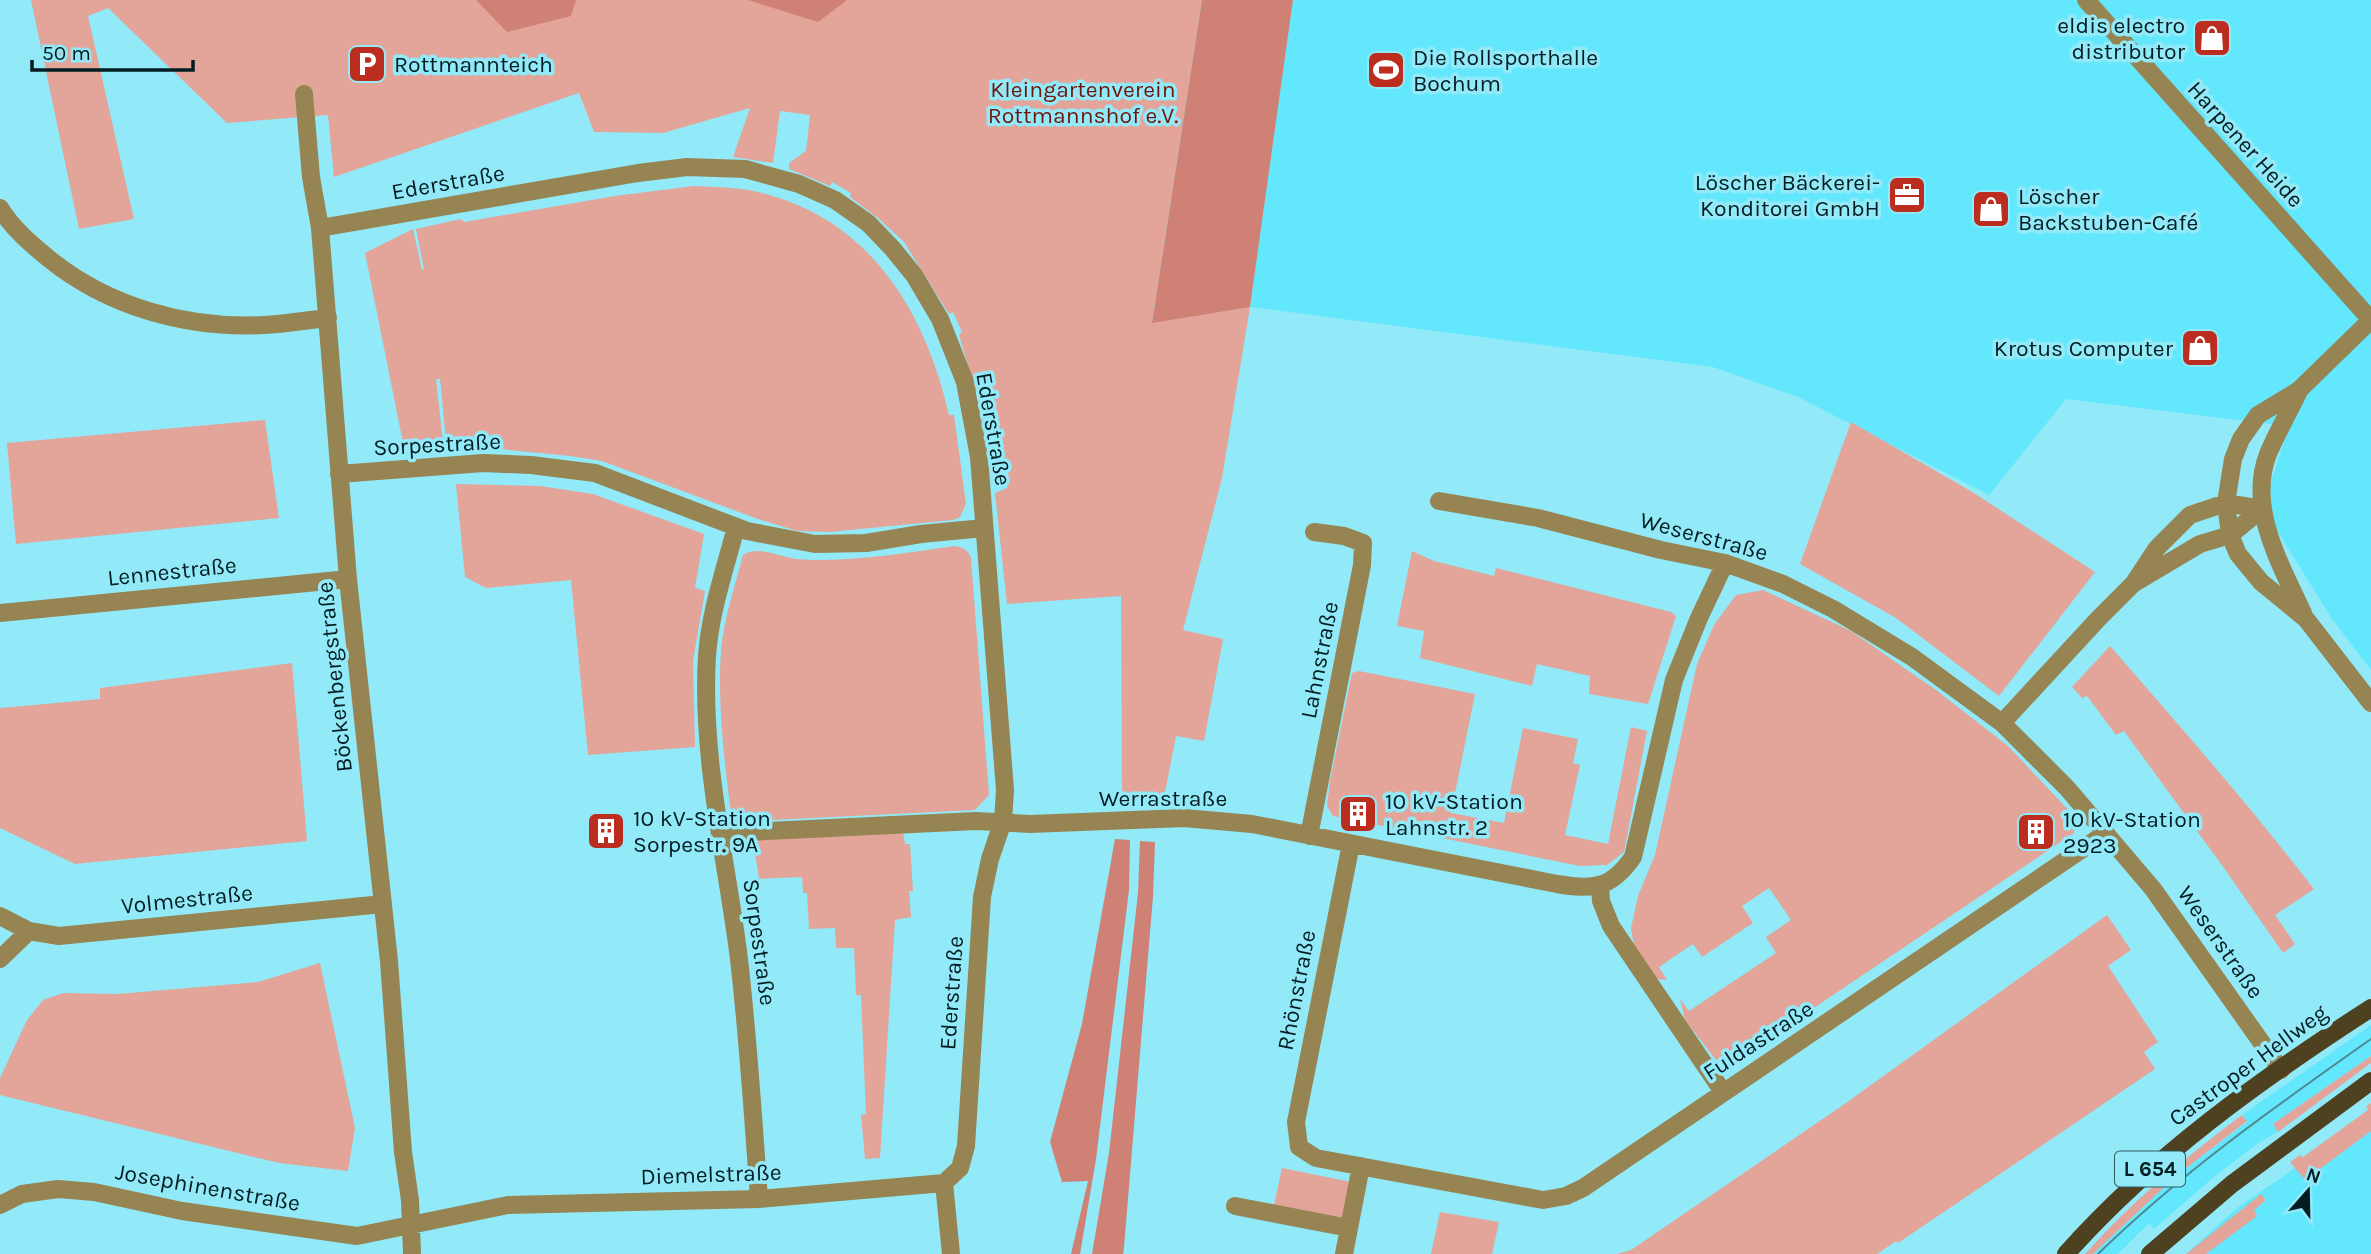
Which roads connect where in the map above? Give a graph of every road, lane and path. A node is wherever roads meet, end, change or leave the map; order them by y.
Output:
1 (2086, 0) edge
2 (304, 94) dead end
3 (0, 208) edge
4 (320, 228) junction
5 (328, 318) junction
6 (2371, 320) edge
7 (2299, 390) junction
8 (339, 474) junction
9 (1439, 501) dead end
10 (2226, 503) junction
11 (2262, 509) junction
12 (736, 527) junction
13 (984, 528) junction
14 (1314, 532) dead end
15 (2230, 535) junction
16 (1726, 563) junction
17 (348, 579) junction
18 (2134, 583) junction
19 (0, 613) edge
20 (2306, 619) junction
21 (2371, 703) edge
22 (2002, 723) junction
23 (1003, 821) junction
24 (2106, 833) junction
25 (721, 836) junction
26 (1309, 836) junction
27 (1351, 844) junction
28 (1600, 886) junction
29 (383, 904) junction
30 (0, 916) edge
31 (29, 931) junction
32 (0, 959) edge
33 (2371, 1008) edge
34 (2281, 1070) junction
35 (2371, 1081) edge
36 (1723, 1092) junction
37 (1299, 1147) joint
38 (1361, 1166) junction
39 (944, 1183) junction
40 (759, 1199) junction
41 (0, 1205) edge
42 (1235, 1206) dead end
43 (411, 1226) junction
44 (1349, 1228) junction
45 (412, 1254) edge
46 (951, 1254) edge
47 (1344, 1254) edge
48 (2067, 1254) edge
49 (2150, 1254) edge

1 - 6 street, Harpener Heide
2 - 4 street, Böckenbergstraße
3 - 5 street
4 - 5 street, Böckenbergstraße
4 - 13 street, Ederstraße
5 - 8 street, Böckenbergstraße
6 - 7 street
7 - 10 street
7 - 11 street
8 - 12 street, Sorpestraße
8 - 17 street, Böckenbergstraße
9 - 16 street, Weserstraße
10 - 11 street
10 - 15 street
10 - 18 street
11 - 15 street
11 - 20 street
12 - 13 street, Sorpestraße
12 - 25 street, Sorpestraße
13 - 23 street, Ederstraße
14 - 26 street, Lahnstraße
15 - 18 street
15 - 20 street
16 - 22 street, Weserstraße
16 - 28 street
17 - 19 street, Lennestraße
17 - 29 street, Böckenbergstraße
18 - 22 street
20 - 21 street
22 - 24 street, Weserstraße
23 - 25 street, Werrastraße
23 - 26 street, Werrastraße
23 - 39 street, Ederstraße
24 - 34 street, Weserstraße
24 - 36 street, Fuldastraße
25 - 40 street, Sorpestraße
26 - 27 street, Werrastraße
27 - 28 street, Werrastraße
27 - 37 street, Rhönstraße
28 - 36 street
29 - 31 street, Volmestraße
29 - 43 street, Böckenbergstraße
30 - 31 street, Volmestraße
31 - 32 street
33 - 34 main road, Castroper Hellweg / L 654
34 - 48 main road, Castroper Hellweg / L 654
35 - 49 main road, L 654
36 - 38 street, Fuldastraße
37 - 38 street, Fuldastraße
38 - 44 street
39 - 40 street, Diemelstraße
39 - 46 street
40 - 43 street, Diemelstraße
41 - 43 street, Josephinenstraße
42 - 44 street
43 - 45 street, Böckenbergstraße
44 - 47 street

